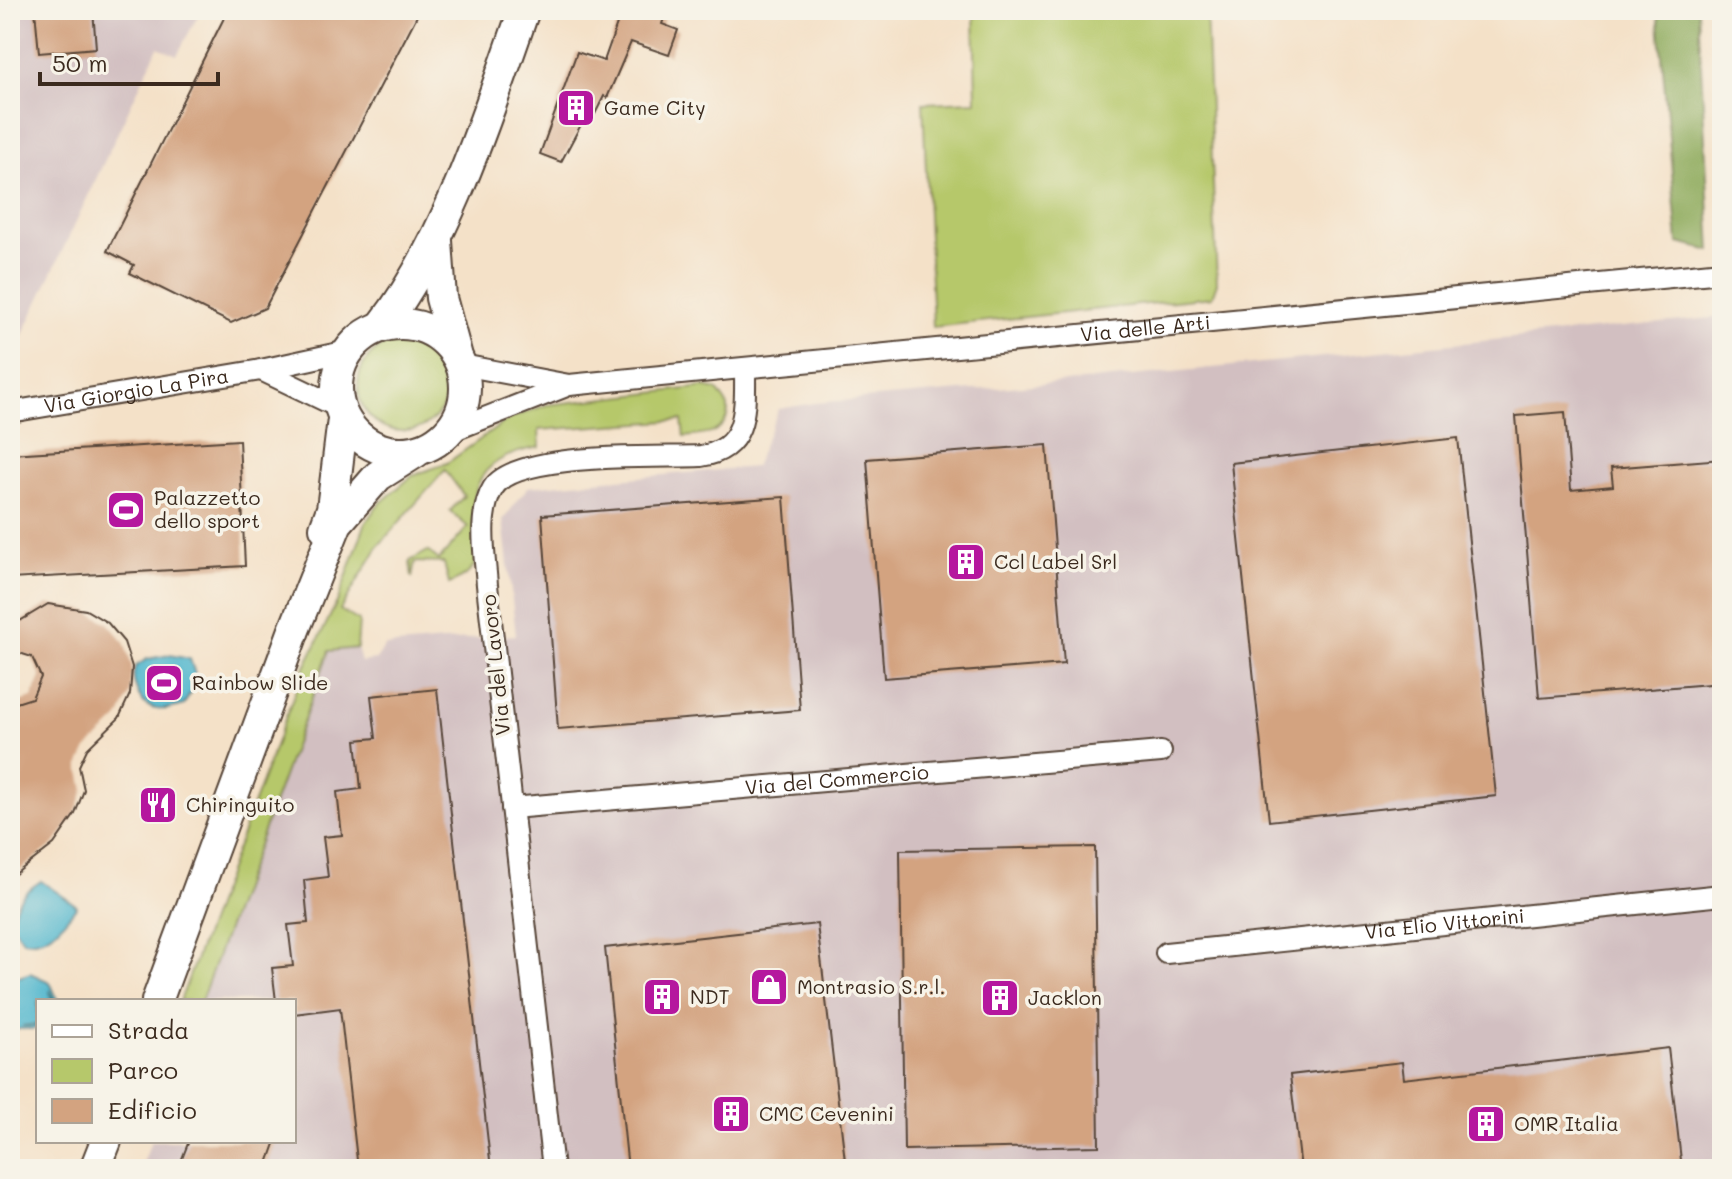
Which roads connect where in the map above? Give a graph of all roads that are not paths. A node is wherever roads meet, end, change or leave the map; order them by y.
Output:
1 (524, 10) edge
2 (436, 240) junction
3 (1722, 272) edge
4 (382, 326) junction
5 (348, 351) junction
6 (459, 359) junction
7 (745, 368) junction
8 (261, 370) junction
9 (569, 385) junction
10 (10, 412) edge
11 (341, 413) junction
12 (449, 432) junction
13 (416, 452) junction
14 (294, 630) junction
15 (1161, 752) dead end
16 (512, 808) junction
17 (1722, 895) edge
18 (1166, 953) dead end
19 (158, 999) edge
20 (105, 1143) edge
21 (95, 1169) edge
22 (553, 1169) edge

1 - 2 main road
2 - 4 main road
2 - 6 main road
3 - 7 street, Via delle Arti
4 - 5 main road
4 - 6 main road
5 - 8 street, Via Giorgio La Pira
5 - 11 main road
6 - 9 street, Via delle Arti
6 - 12 main road
7 - 9 street, Via delle Arti
7 - 16 street, Via del Lavoro
8 - 10 street, Via Giorgio La Pira
8 - 11 street
9 - 12 street, Via delle Arti
11 - 13 main road
11 - 14 main road
12 - 13 main road
13 - 14 main road
14 - 19 main road
15 - 16 street, Via del Commercio
16 - 22 street, Via del Lavoro
17 - 18 street, Via Elio Vittorini
20 - 21 main road

